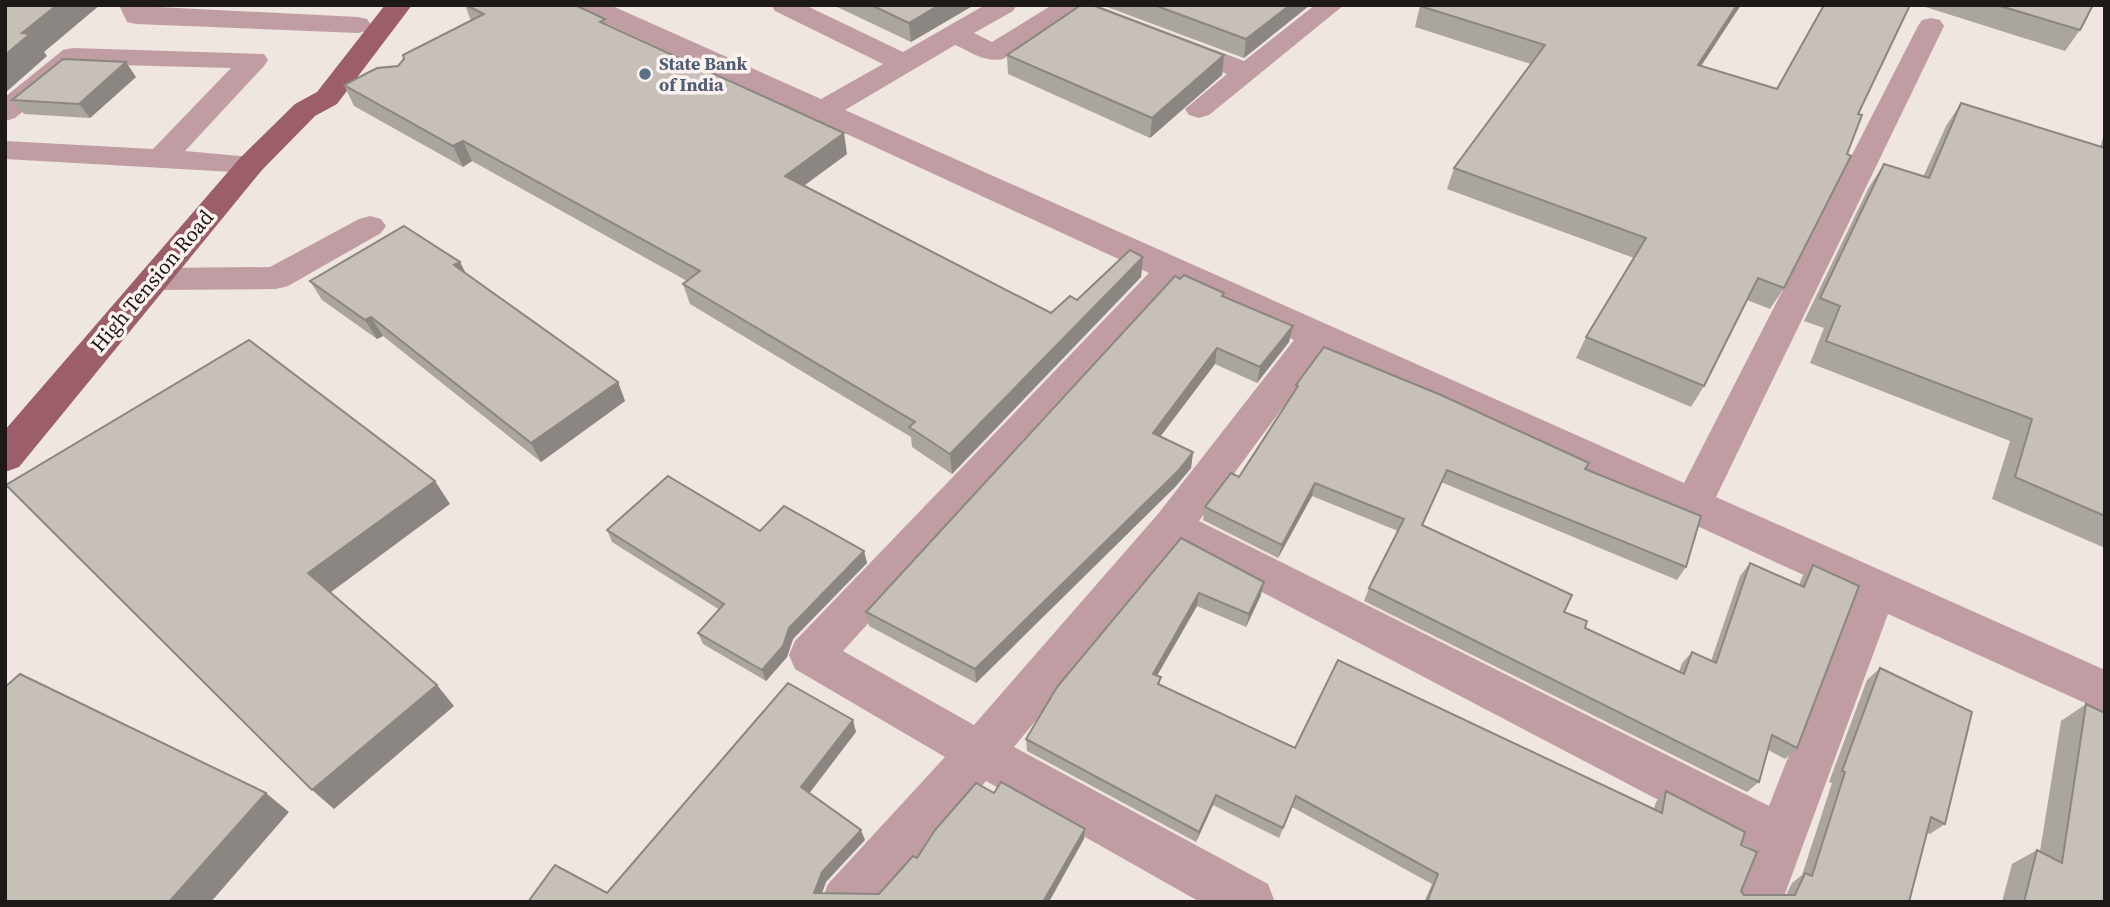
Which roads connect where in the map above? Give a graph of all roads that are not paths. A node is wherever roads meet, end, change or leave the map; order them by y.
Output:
1 (133, 5) edge
2 (399, 5) edge
3 (784, 5) edge
4 (1004, 5) edge
5 (1072, 5) edge
6 (1331, 5) edge
7 (608, 8) edge
8 (366, 15) edge
9 (1931, 26) dead end
10 (954, 34) junction
11 (904, 63) junction
12 (1247, 72) junction
13 (343, 78) junction
14 (372, 78) edge
15 (1199, 109) edge
16 (305, 110) junction
17 (822, 111) junction
18 (5, 112) edge
19 (5, 150) edge
20 (161, 159) junction
21 (251, 164) junction
22 (370, 226) dead end
23 (1172, 270) junction
24 (154, 279) junction
25 (1317, 336) junction
26 (5, 457) edge
27 (1692, 506) junction
28 (1172, 526) junction
29 (1876, 588) junction
30 (2105, 692) edge
31 (979, 753) junction
32 (1779, 837) junction
33 (846, 902) edge
34 (1250, 902) edge
35 (1756, 902) edge

1 - 8 street
2 - 13 main road, High Tension Road
3 - 11 street
4 - 10 street
5 - 10 street
5 - 12 street
6 - 12 street
7 - 17 street
8 - 16 main road, High Tension Road
9 - 27 street
10 - 11 street
11 - 17 street
12 - 15 street
13 - 14 street
13 - 16 main road, High Tension Road
16 - 21 main road, High Tension Road
17 - 23 street
18 - 20 street
19 - 20 street
20 - 21 street
21 - 24 main road, High Tension Road
22 - 24 street
23 - 25 street
23 - 31 street
24 - 26 main road, High Tension Road
25 - 27 street
25 - 28 street
27 - 29 street
28 - 31 street
28 - 32 street
29 - 30 street
29 - 32 street
31 - 33 street
31 - 34 street
32 - 35 street

